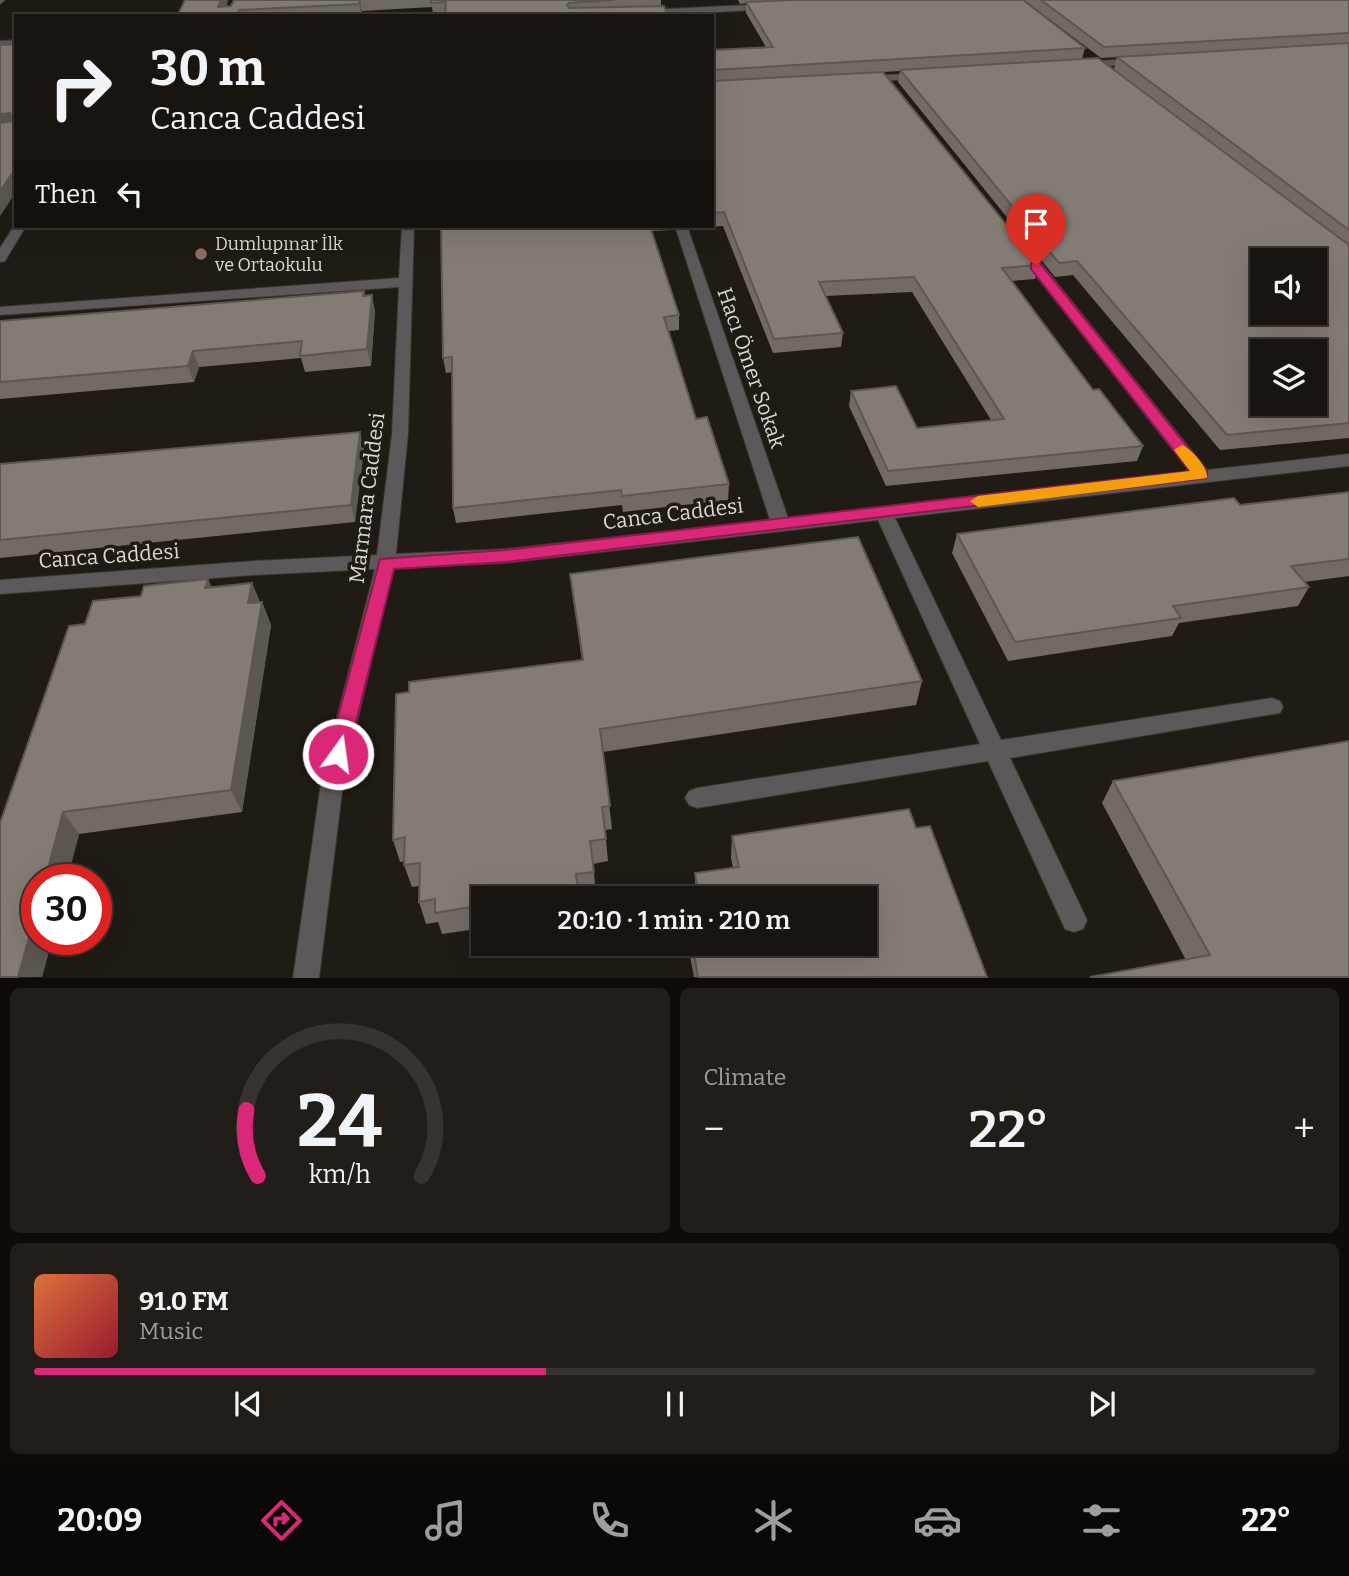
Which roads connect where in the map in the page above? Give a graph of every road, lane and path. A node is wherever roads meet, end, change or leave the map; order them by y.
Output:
1 (718, 0) edge
2 (777, 6) edge
3 (723, 9) junction
4 (628, 13) edge
5 (1089, 56) edge
6 (1153, 60) edge
7 (1099, 64) junction
8 (1073, 65) edge
9 (1110, 72) edge
10 (940, 75) edge
11 (853, 80) edge
12 (408, 228) edge
13 (682, 228) edge
14 (17, 230) edge
15 (0, 235) edge
16 (1014, 239) edge
17 (0, 258) edge
18 (407, 282) junction
19 (0, 311) edge
20 (1349, 460) edge
21 (1202, 475) junction
22 (883, 512) junction
23 (781, 524) junction
24 (386, 563) junction
25 (0, 587) edge
26 (1272, 707) dead end
27 (995, 751) junction
28 (697, 798) dead end
29 (1074, 920) dead end
30 (306, 978) edge

1 - 3 street
2 - 3 street
3 - 4 street
5 - 7 street
6 - 7 street
7 - 8 street
7 - 9 street
10 - 11 street
12 - 18 street, Marmara Caddesi
13 - 23 street, Hacı Ömer Sokak
14 - 15 street
14 - 17 street
16 - 21 street
18 - 19 street
18 - 24 street, Marmara Caddesi
20 - 21 street, Canca Caddesi
21 - 22 street, Canca Caddesi
22 - 23 street, Canca Caddesi
22 - 27 street
23 - 24 street, Canca Caddesi
24 - 25 street, Canca Caddesi
24 - 30 street, Marmara Caddesi
26 - 27 street
27 - 28 street
27 - 29 street

